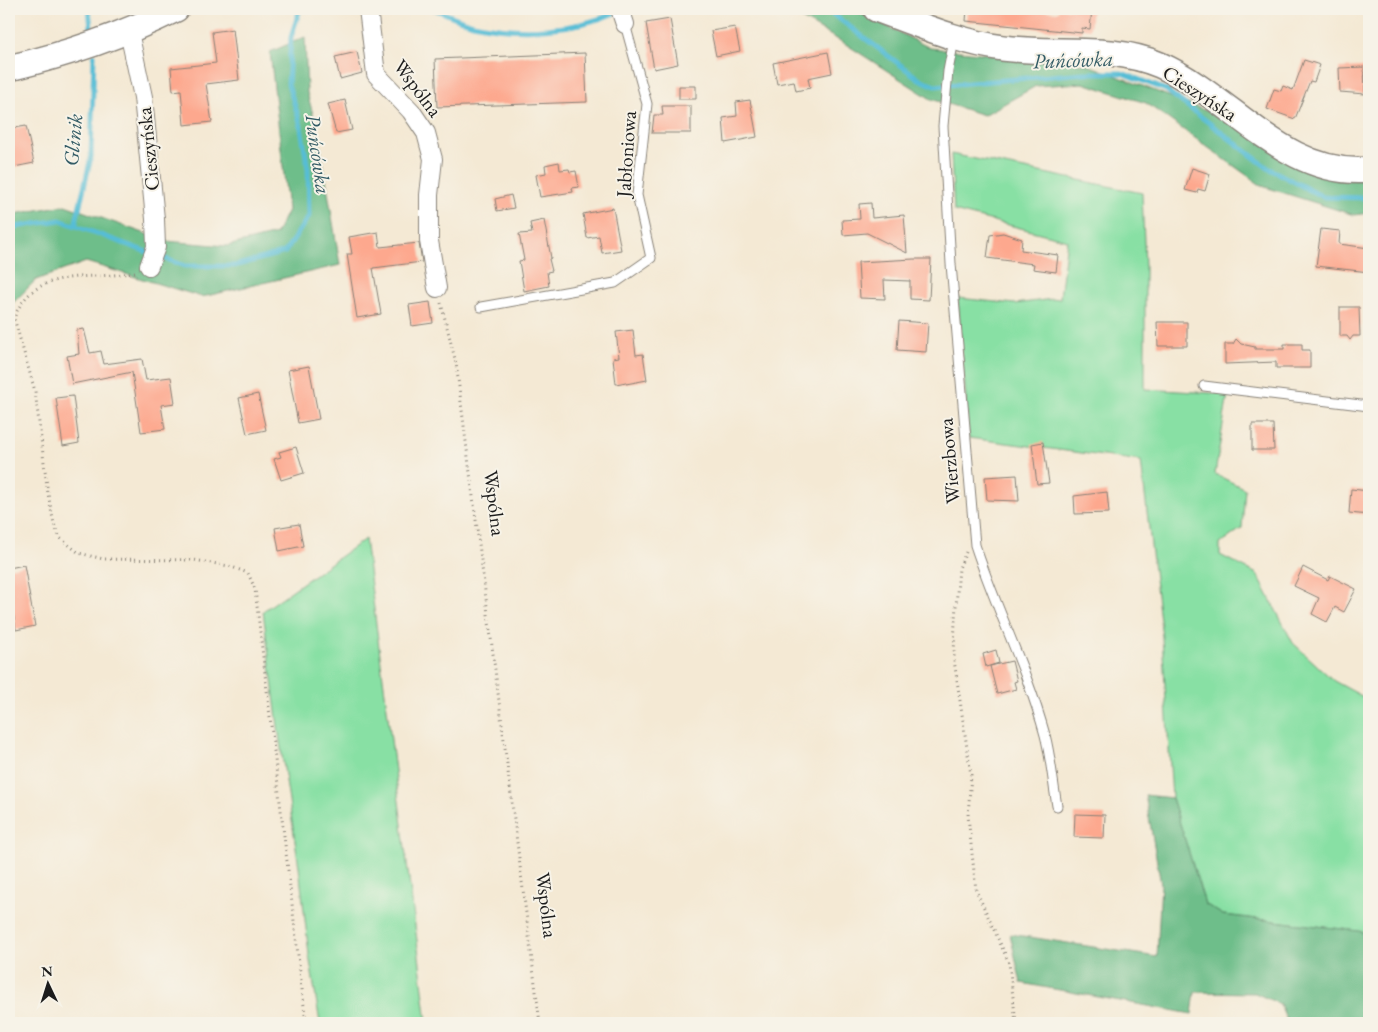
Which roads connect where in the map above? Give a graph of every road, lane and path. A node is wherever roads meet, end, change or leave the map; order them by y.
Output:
1 (176, 9) edge
2 (368, 9) edge
3 (876, 9) edge
4 (622, 16) edge
5 (129, 32) junction
6 (955, 38) junction
7 (9, 68) edge
8 (1369, 170) edge
9 (149, 266) joint
10 (437, 288) joint
11 (481, 307) dead end
12 (1204, 386) dead end
13 (1369, 406) edge
14 (973, 533) junction
15 (1057, 806) dead end
16 (306, 1023) edge
17 (540, 1023) edge
18 (1016, 1023) edge

1 - 5 street
2 - 10 street, Wspólna
3 - 6 street, Cieszyńska
4 - 11 lane, Jabłoniowa
5 - 7 street
5 - 9 street, Cieszyńska
6 - 8 street, Cieszyńska
6 - 14 lane, Wierzbowa
9 - 16 path
10 - 17 path, Wspólna
12 - 13 lane
14 - 15 lane, Wierzbowa
14 - 18 path

